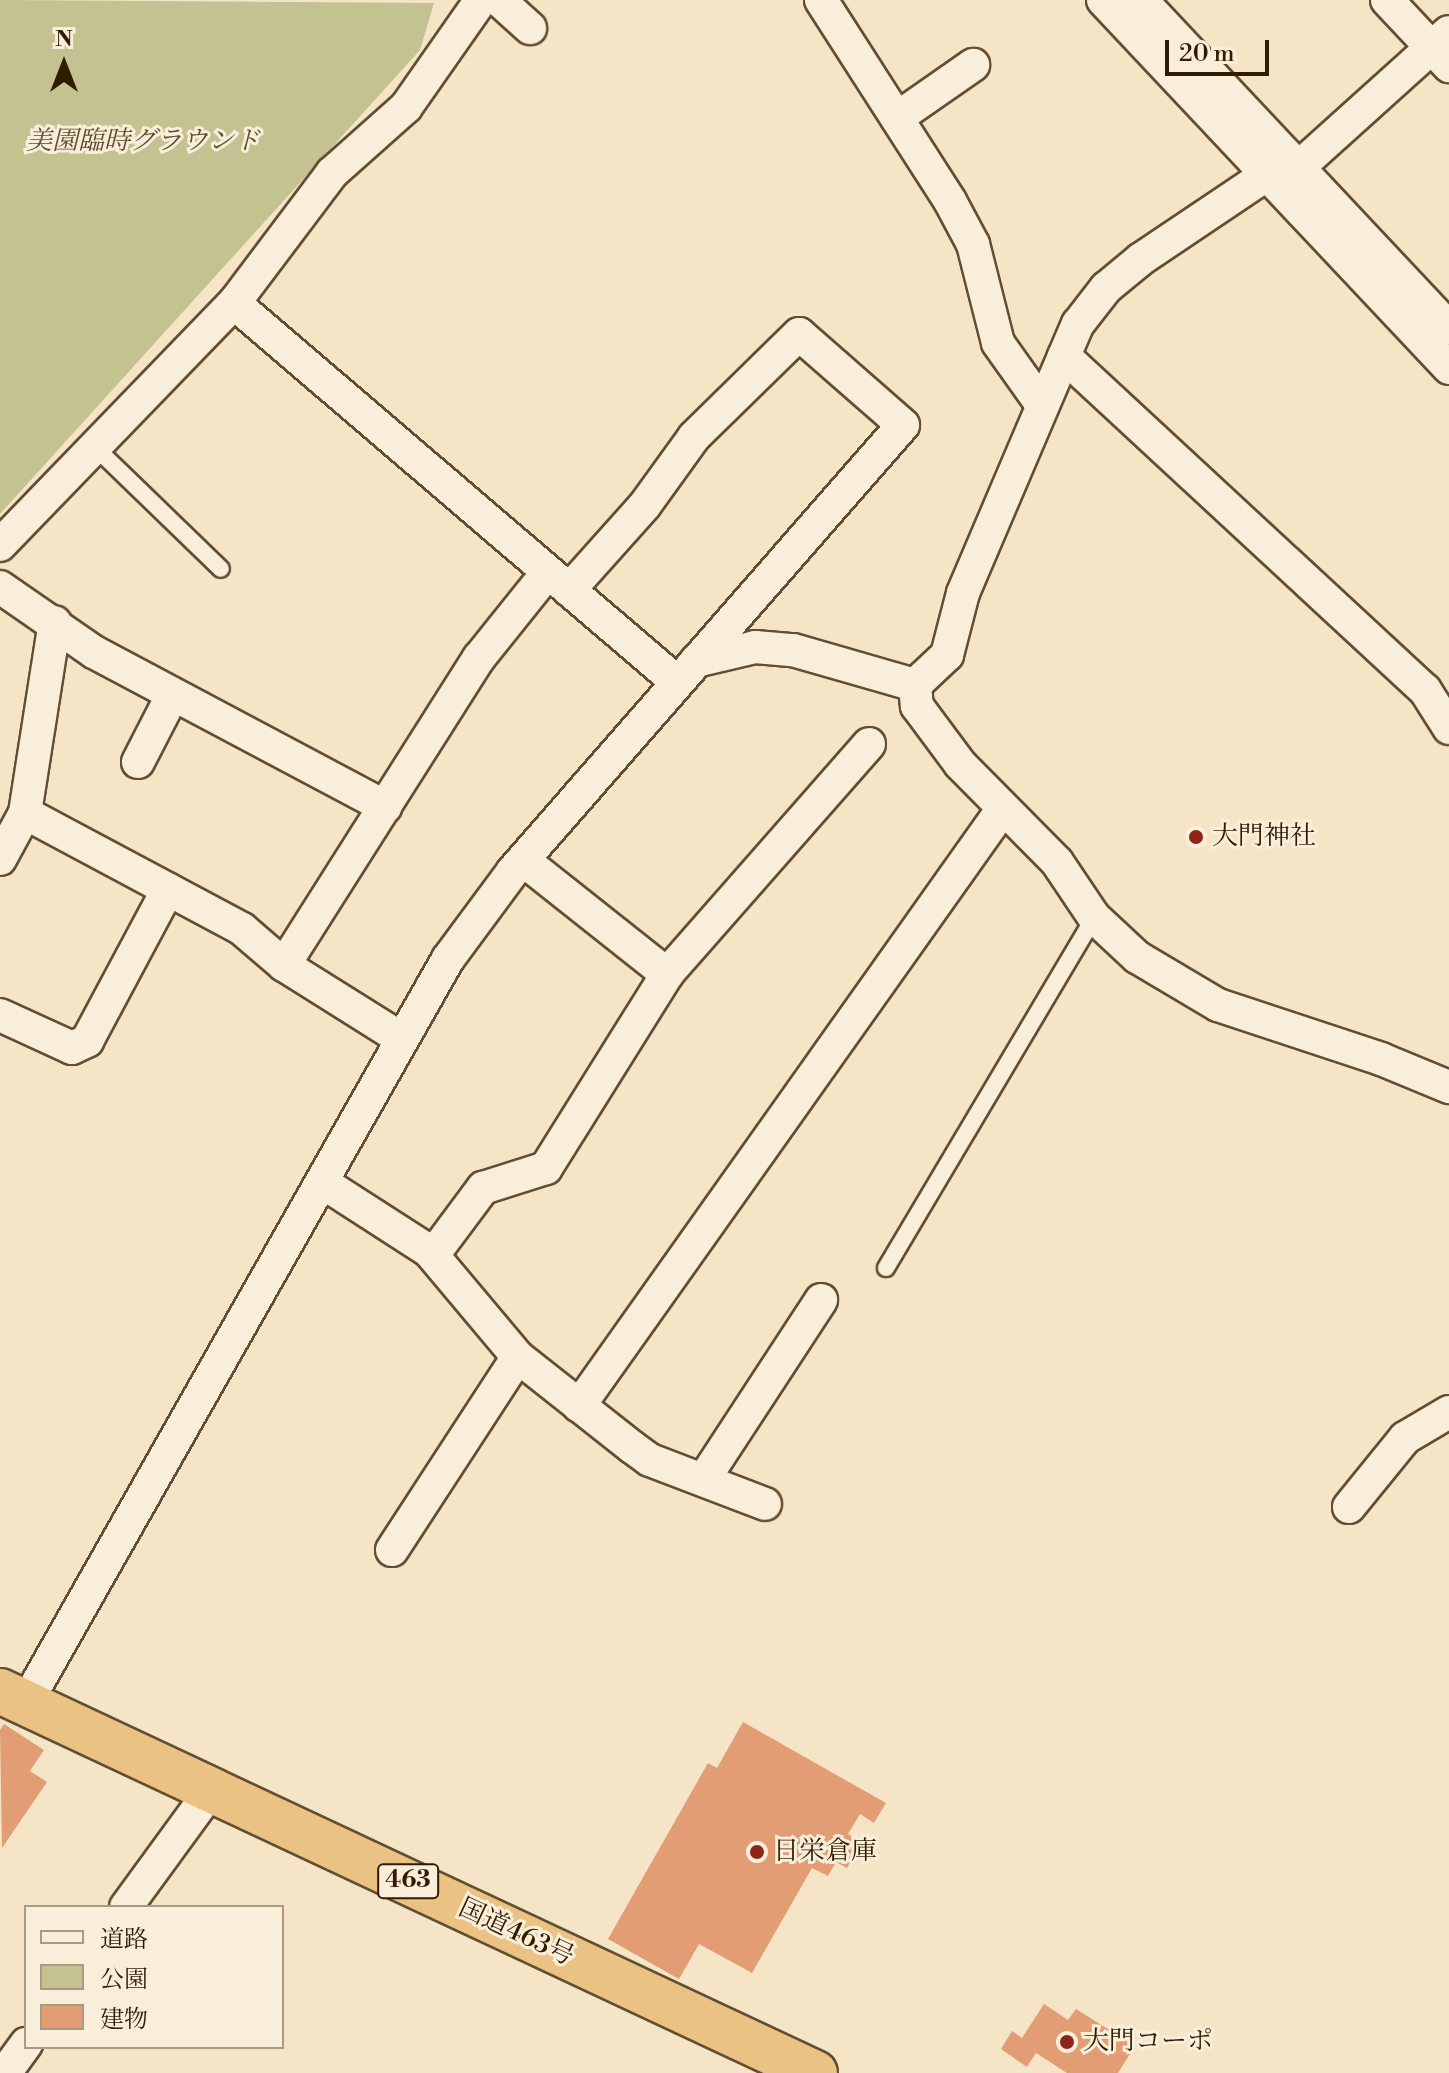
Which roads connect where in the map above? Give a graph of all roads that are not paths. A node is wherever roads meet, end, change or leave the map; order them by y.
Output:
1 (481, 0) edge
2 (499, 0) edge
3 (821, 0) edge
4 (1103, 0) edge
5 (1141, 0) edge
6 (1387, 0) edge
7 (530, 28) dead end
8 (1444, 48) edge
9 (973, 65) dead end
10 (897, 118) junction
11 (1300, 166) junction
12 (1269, 173) junction
13 (234, 303) junction
14 (1449, 328) edge
15 (1064, 356) junction
16 (1449, 368) edge
17 (1042, 405) junction
18 (95, 447) junction
19 (0, 545) edge
20 (221, 569) dead end
21 (559, 581) junction
22 (0, 587) edge
23 (55, 622) junction
24 (687, 672) junction
25 (915, 685) junction
26 (173, 694) junction
27 (1449, 728) edge
28 (869, 744) dead end
29 (138, 762) dead end
30 (385, 807) junction
31 (1002, 810) junction
32 (25, 813) junction
33 (0, 859) edge
34 (523, 860) junction
35 (168, 889) junction
36 (1094, 917) junction
37 (284, 965) junction
38 (667, 974) junction
39 (0, 1015) edge
40 (402, 1039) junction
41 (1449, 1087) edge
42 (322, 1182) junction
43 (433, 1255) junction
44 (886, 1268) dead end
45 (821, 1300) dead end
46 (518, 1357) junction
47 (579, 1406) junction
48 (1449, 1412) edge
49 (704, 1479) junction
50 (765, 1504) dead end
51 (1349, 1507) dead end
52 (392, 1550) dead end
53 (13, 1697) edge
54 (212, 1789) junction
55 (127, 1905) edge
56 (24, 2047) edge
57 (5, 2073) edge
58 (815, 2073) edge

1 - 13 street
2 - 7 street
3 - 10 street
4 - 12 street
5 - 11 street
6 - 8 street
8 - 11 street
9 - 10 street
10 - 17 street
11 - 14 street
12 - 15 street
12 - 16 street
13 - 18 street
13 - 21 street
15 - 17 street
15 - 27 street
17 - 25 street
18 - 19 street
18 - 20 lane
21 - 24 street
21 - 24 street
21 - 30 street
22 - 23 street
23 - 26 street
23 - 32 street
24 - 25 street
24 - 34 street
25 - 31 street
26 - 29 street
26 - 30 street
28 - 38 street
30 - 37 street
31 - 36 street
31 - 47 street
32 - 33 street
32 - 35 street
34 - 38 street
34 - 40 street
35 - 37 street
35 - 39 street
36 - 41 street
36 - 44 lane
37 - 40 street
38 - 43 street
40 - 42 street
42 - 43 street
42 - 53 street
43 - 46 street
45 - 49 street
46 - 47 street
46 - 52 street
47 - 49 street
48 - 51 street
49 - 50 street
53 - 54 highway, 国道463号 / 463
54 - 55 street
54 - 58 highway, 国道463号 / 463
56 - 57 street

